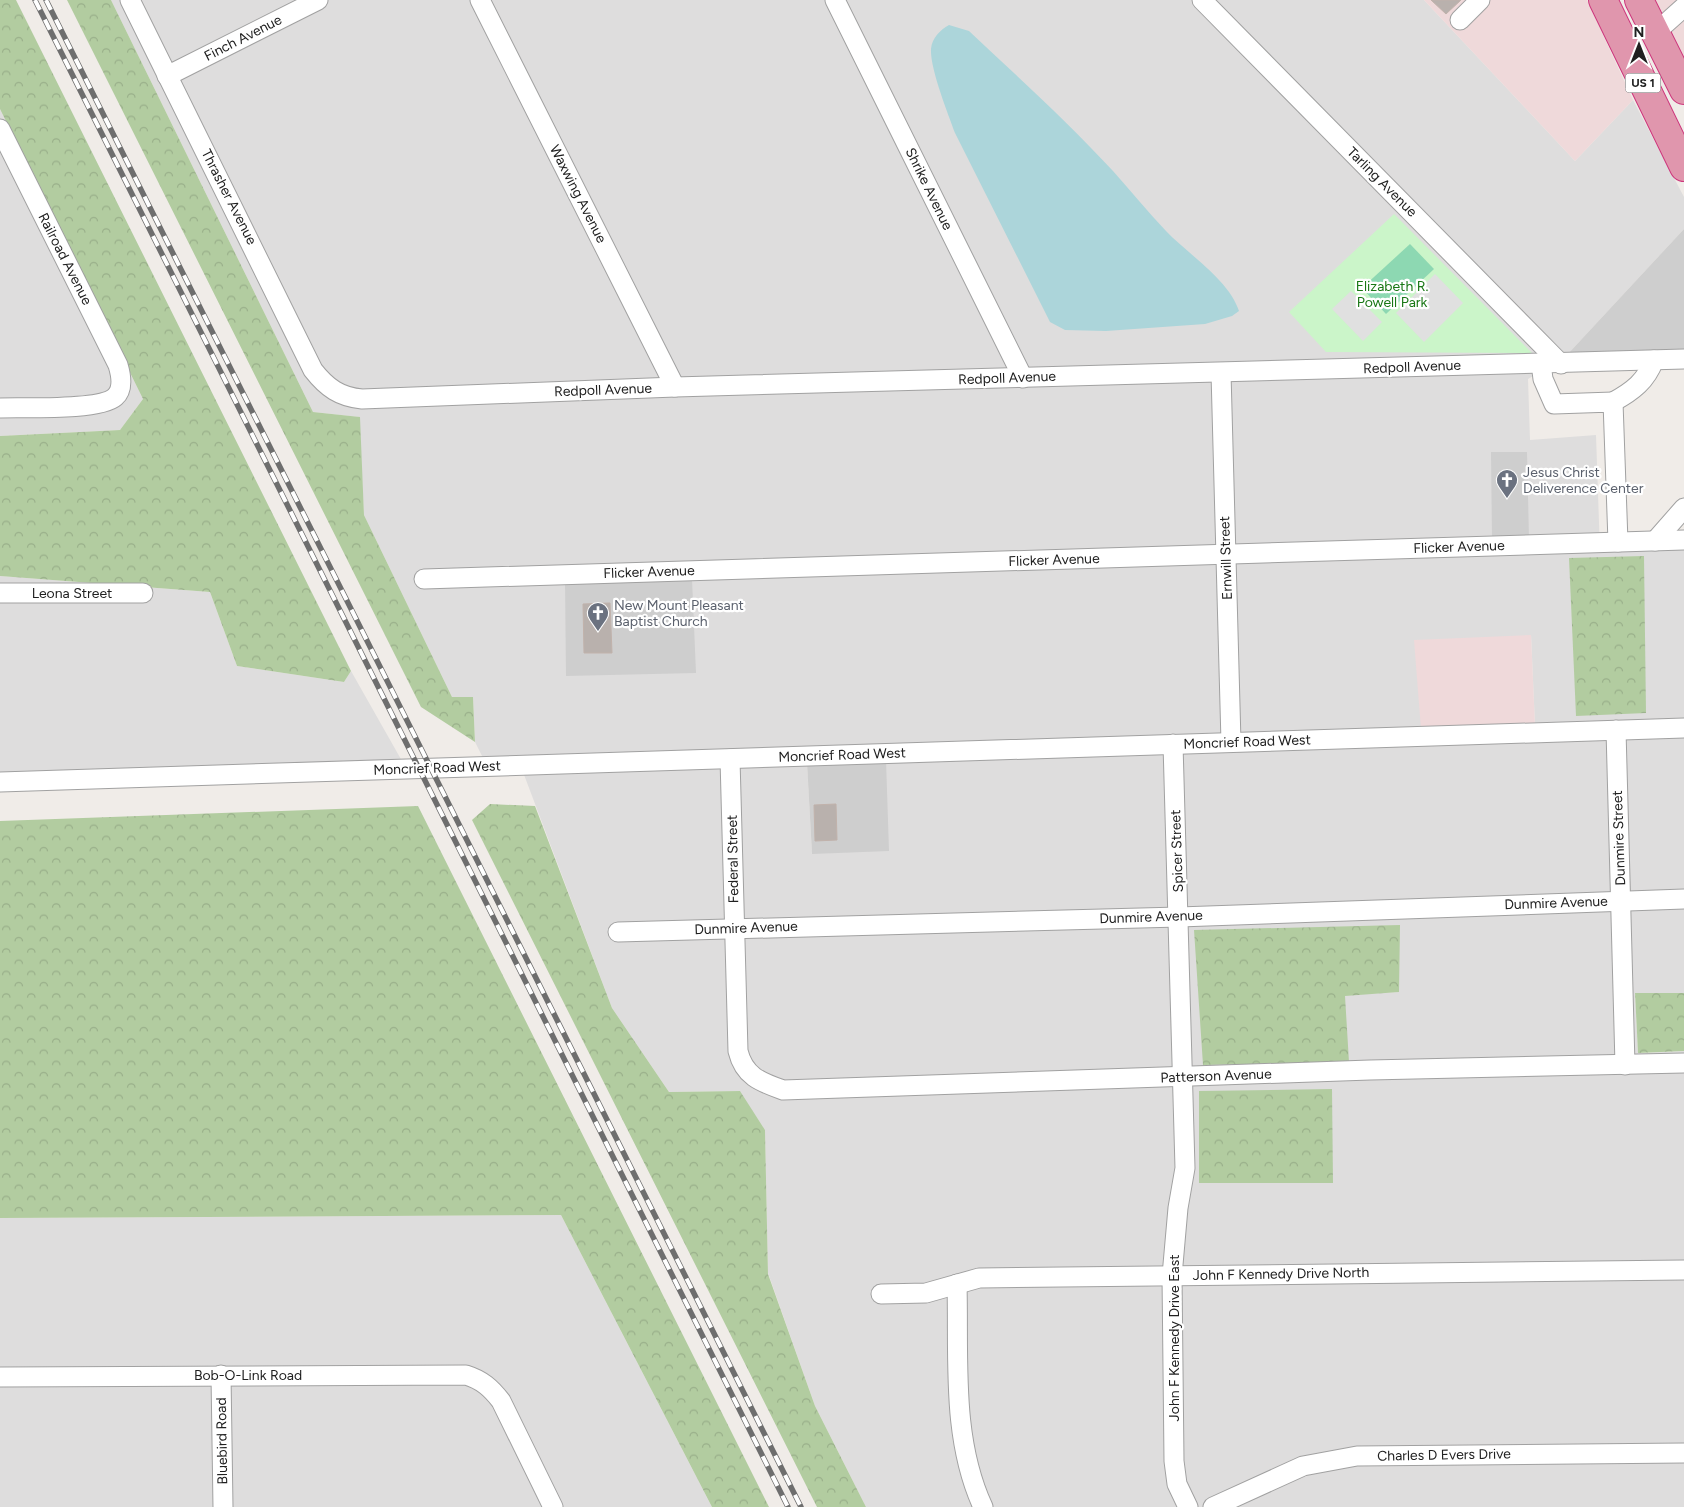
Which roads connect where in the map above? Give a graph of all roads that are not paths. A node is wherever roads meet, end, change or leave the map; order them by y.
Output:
1 (130, 0) edge
2 (318, 0) edge
3 (480, 0) edge
4 (835, 0) edge
5 (1202, 0) edge
6 (1480, 0) edge
7 (1602, 0) edge
8 (1639, 0) edge
9 (1684, 7) edge
10 (1460, 20) dead end
11 (1655, 33) junction
12 (167, 76) junction
13 (1682, 80) edge
14 (0, 129) edge
15 (1684, 166) edge
16 (1684, 359) edge
17 (1654, 360) junction
18 (1541, 363) junction
19 (1561, 364) junction
20 (1220, 373) junction
21 (1023, 378) junction
22 (675, 387) junction
23 (333, 390) joint
24 (1613, 402) junction
25 (0, 408) edge
26 (1684, 508) edge
27 (1684, 540) edge
28 (1655, 541) junction
29 (1618, 542) junction
30 (1226, 555) junction
31 (424, 579) dead end
32 (0, 593) edge
33 (143, 593) dead end
34 (1684, 728) edge
35 (1616, 730) junction
36 (1231, 742) junction
37 (1172, 744) junction
38 (730, 759) junction
39 (0, 782) edge
40 (1684, 899) edge
41 (1621, 901) junction
42 (1179, 917) junction
43 (734, 928) junction
44 (618, 932) dead end
45 (1684, 1063) edge
46 (1625, 1065) junction
47 (750, 1076) joint
48 (1184, 1077) junction
49 (1684, 1270) edge
50 (1172, 1276) junction
51 (957, 1284) junction
52 (880, 1294) dead end
53 (221, 1375) junction
54 (0, 1377) edge
55 (1684, 1453) edge
56 (223, 1507) edge
57 (553, 1507) edge
58 (983, 1507) edge
59 (1188, 1507) edge
60 (1213, 1507) edge

1 - 12 street, Thrasher Avenue
2 - 12 street, Finch Avenue
3 - 22 street, Waxwing Avenue
4 - 21 street, Shrike Avenue
5 - 19 street, Tarling Avenue
6 - 10 street
7 - 15 highway, US 1
8 - 11 highway, US 1
9 - 11 street
11 - 13 highway, US 1
12 - 23 street, Thrasher Avenue
14 - 25 street, Railroad Avenue
16 - 17 street, Redpoll Avenue
17 - 19 street, Redpoll Avenue
17 - 24 street
18 - 19 street, Redpoll Avenue
18 - 20 street, Redpoll Avenue
18 - 24 street
20 - 21 street, Redpoll Avenue
20 - 30 street, Ernwill Street
21 - 22 street, Redpoll Avenue
22 - 23 street, Redpoll Avenue
24 - 29 street
26 - 28 street
27 - 28 street, Flicker Avenue
28 - 29 street, Flicker Avenue
29 - 30 street, Flicker Avenue
30 - 31 street, Flicker Avenue
30 - 36 street, Ernwill Street
32 - 33 street, Leona Street
34 - 35 street, Moncrief Road West
35 - 36 street, Moncrief Road West
35 - 41 street, Dunmire Street
36 - 37 street, Moncrief Road West
37 - 38 street, Moncrief Road West
37 - 42 street, Spicer Street
38 - 39 street, Moncrief Road West
38 - 43 street, Federal Street
40 - 41 street, Dunmire Avenue
41 - 42 street, Dunmire Avenue
41 - 46 street, Dunmire Street
42 - 43 street, Dunmire Avenue
42 - 48 street, Spicer Street
43 - 44 street, Dunmire Avenue
43 - 47 street, Federal Street
45 - 46 street, Patterson Avenue
46 - 48 street, Patterson Avenue
47 - 48 street, Patterson Avenue
48 - 50 street, John F Kennedy Drive East
49 - 50 street, John F Kennedy Drive North
50 - 51 street, John F Kennedy Drive North
50 - 59 street, John F Kennedy Drive East
51 - 52 street, John F Kennedy Drive North
51 - 58 street
53 - 54 street, Bob-O-Link Road
53 - 56 street, Bluebird Road
53 - 57 street, Bob-O-Link Road
55 - 60 street, Charles D Evers Drive

